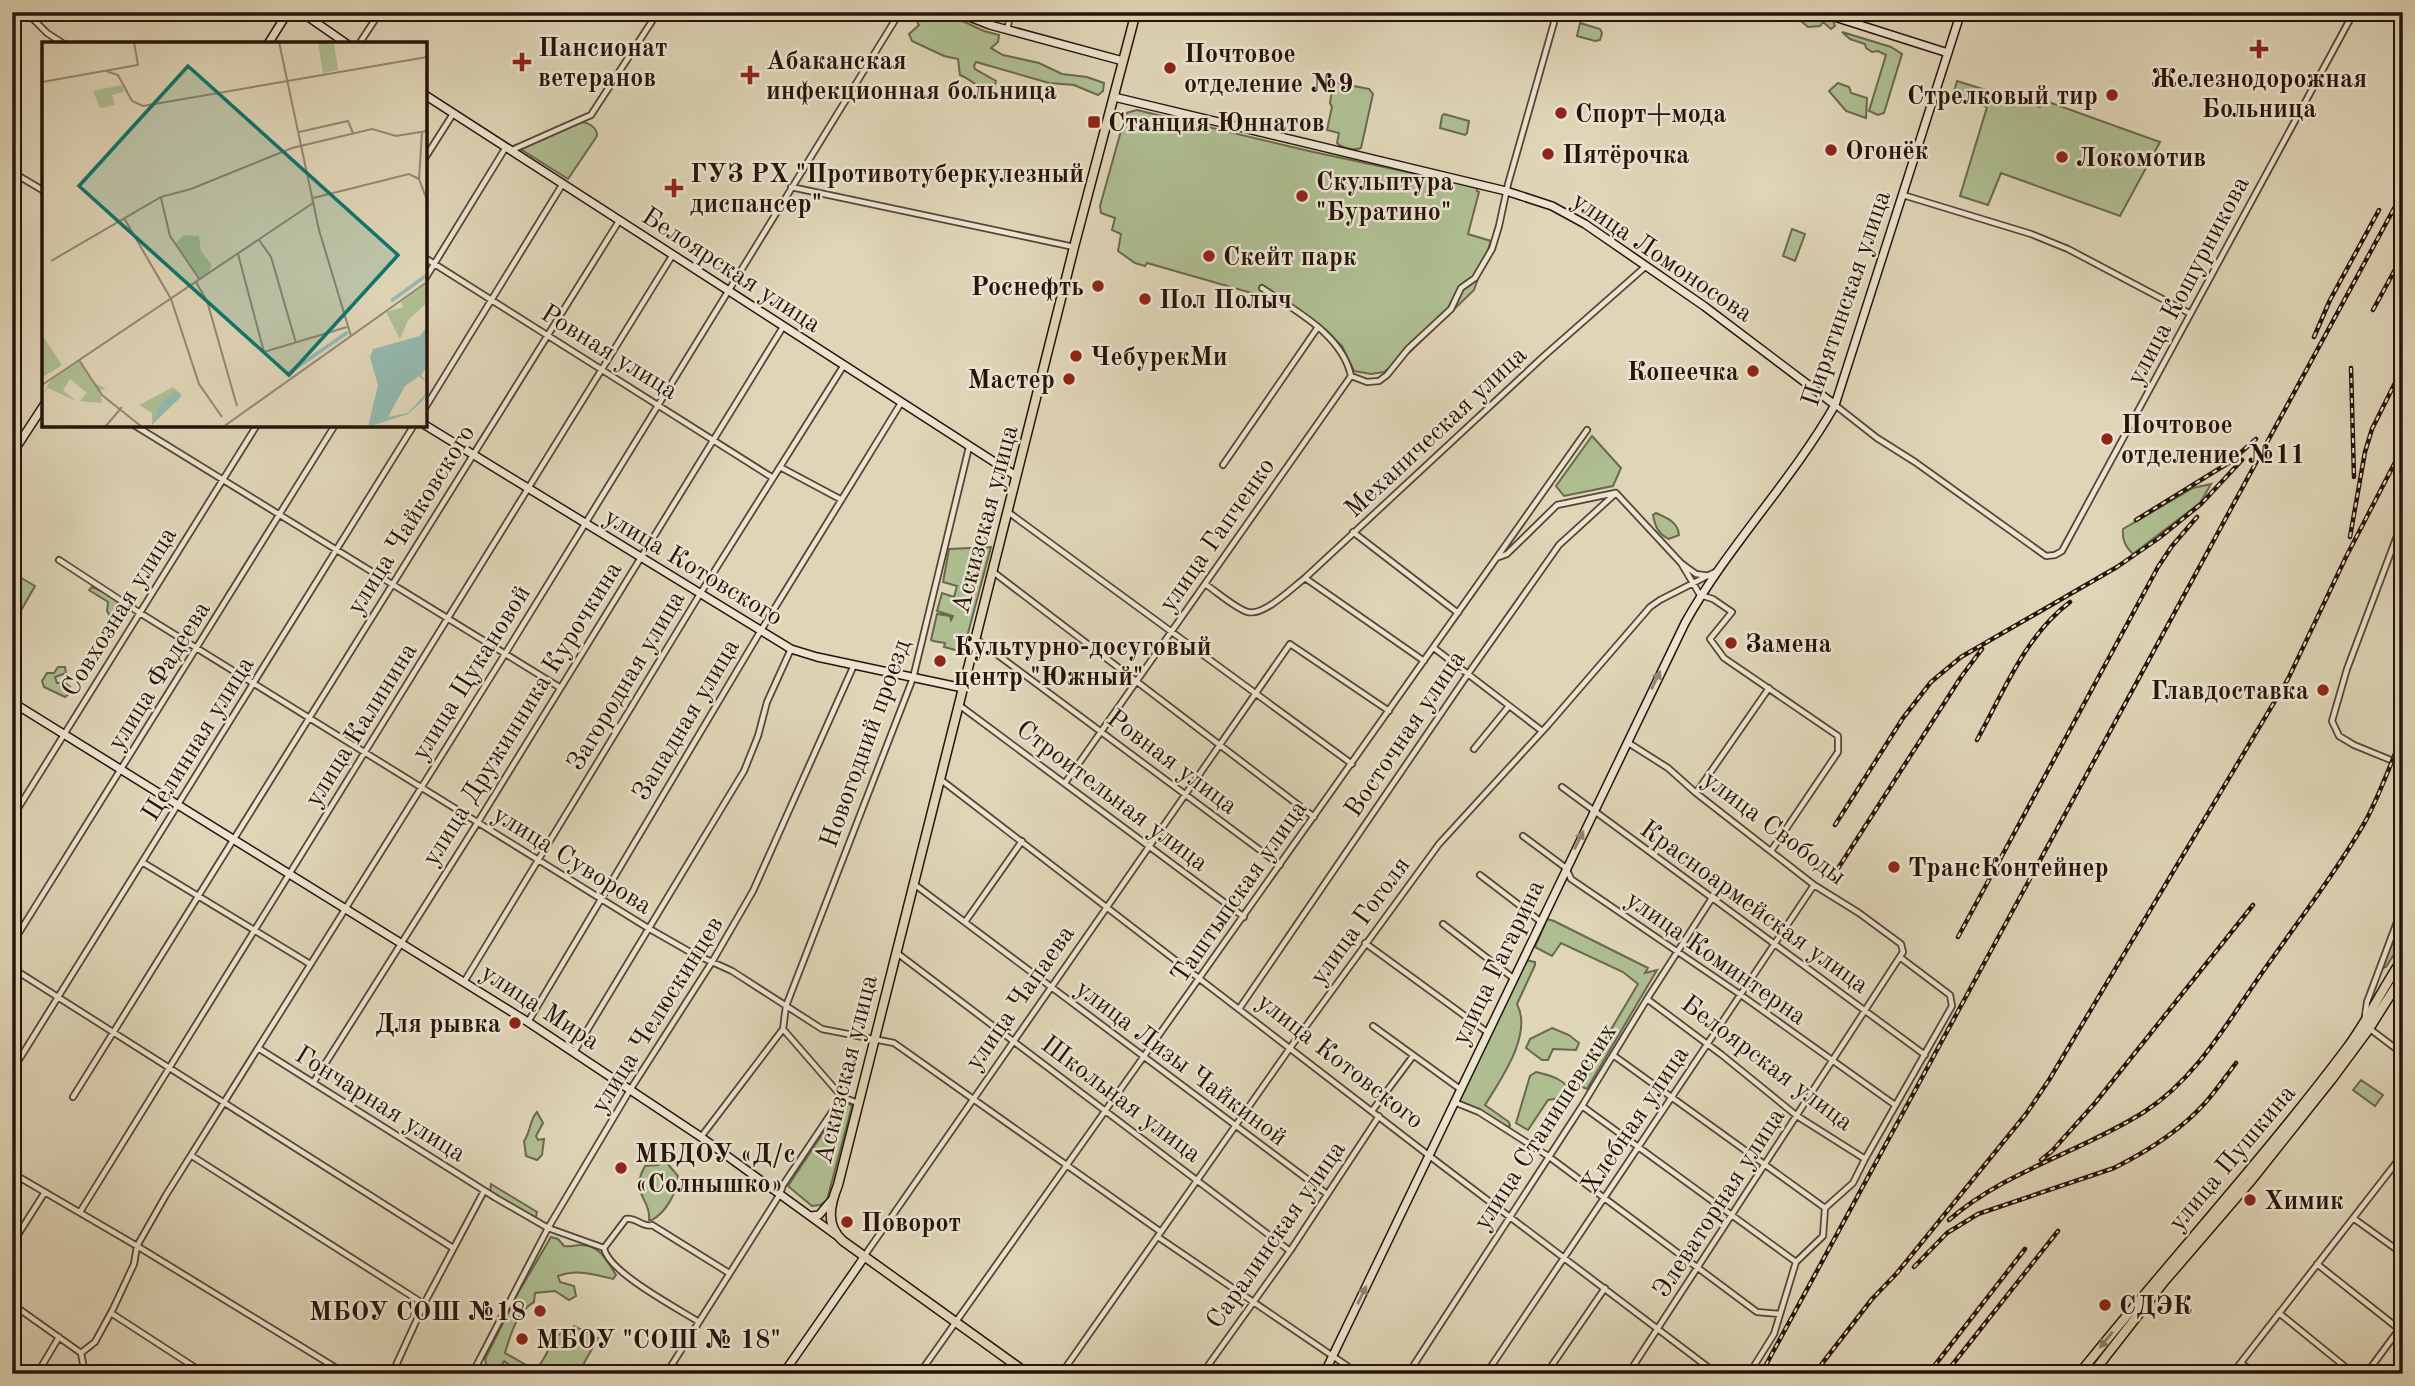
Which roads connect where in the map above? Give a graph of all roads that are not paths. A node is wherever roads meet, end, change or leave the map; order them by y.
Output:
1 (288, 12) edge
2 (301, 12) edge
3 (380, 12) edge
4 (658, 12) edge
5 (900, 12) edge
6 (957, 12) edge
7 (1011, 12) edge
8 (1136, 12) edge
9 (1557, 12) edge
10 (1819, 12) edge
11 (1961, 12) edge
12 (2354, 12) edge
13 (34, 15) edge
14 (1007, 30) junction
15 (61, 42) edge
16 (269, 42) edge
17 (344, 42) edge
18 (360, 42) edge
19 (1948, 53) junction
20 (1123, 61) junction
21 (427, 96) edge
22 (1114, 97) junction
23 (453, 114) junction
24 (509, 149) junction
25 (427, 155) edge
26 (12, 172) edge
27 (562, 185) junction
28 (791, 187) junction
29 (42, 190) edge
30 (1506, 191) junction
31 (1903, 195) junction
32 (619, 221) junction
33 (1074, 247) junction
34 (672, 256) junction
35 (427, 259) edge
36 (434, 264) junction
37 (1645, 267) junction
38 (427, 276) edge
39 (1262, 288) dead end
40 (727, 290) junction
41 (492, 300) junction
42 (2189, 313) junction
43 (783, 327) junction
44 (1318, 327) junction
45 (548, 335) junction
46 (844, 365) junction
47 (602, 369) junction
48 (1351, 376) junction
49 (901, 402) junction
50 (427, 405) edge
51 (658, 405) junction
52 (1835, 405) junction
53 (42, 408) edge
54 (427, 426) edge
55 (137, 427) edge
56 (256, 427) edge
57 (334, 427) edge
58 (413, 427) edge
59 (1587, 430) dead end
60 (713, 440) junction
61 (969, 447) junction
62 (12, 454) edge
63 (473, 455) junction
64 (1223, 465) dead end
65 (780, 467) junction
66 (1016, 477) junction
67 (773, 478) junction
68 (223, 480) junction
69 (528, 488) junction
70 (1616, 493) junction
71 (840, 499) junction
72 (1007, 511) junction
73 (280, 515) junction
74 (2403, 520) edge
75 (584, 523) junction
76 (1353, 531) junction
77 (337, 550) junction
78 (2046, 556) joint
79 (640, 558) junction
80 (1497, 558) junction
81 (59, 560) dead end
82 (1681, 563) junction
83 (992, 571) junction
84 (1713, 574) junction
85 (1305, 578) junction
86 (393, 584) junction
87 (1205, 584) junction
88 (1693, 584) junction
89 (700, 594) junction
90 (1700, 595) junction
91 (139, 613) junction
92 (1458, 613) junction
93 (448, 618) junction
94 (1172, 631) junction
95 (760, 632) junction
96 (975, 638) junction
97 (197, 648) junction
98 (1434, 648) junction
99 (791, 649) junction
100 (505, 654) junction
101 (1424, 662) junction
102 (854, 665) junction
103 (1468, 674) junction
104 (913, 678) junction
105 (1137, 681) junction
106 (253, 682) junction
107 (559, 687) junction
108 (963, 688) junction
109 (1769, 688) junction
110 (1256, 693) junction
111 (12, 702) edge
112 (959, 705) junction
113 (1509, 706) junction
114 (1389, 711) junction
115 (309, 717) junction
116 (1542, 731) junction
117 (1101, 732) junction
118 (64, 735) junction
119 (1626, 741) junction
120 (1220, 745) junction
121 (1474, 749) dead end
122 (365, 751) junction
123 (1352, 764) junction
124 (2403, 765) edge
125 (122, 769) junction
126 (940, 779) junction
127 (1065, 783) junction
128 (421, 786) junction
129 (1562, 787) dead end
130 (1696, 793) junction
131 (1185, 795) junction
132 (178, 804) junction
133 (15, 807) edge
134 (1593, 811) junction
135 (1314, 817) junction
136 (12, 818) edge
137 (478, 822) junction
138 (1523, 836) dead end
139 (234, 838) junction
140 (1022, 841) junction
141 (1149, 847) junction
142 (1771, 851) junction
143 (538, 860) junction
144 (142, 862) junction
145 (1280, 866) junction
146 (1566, 868) junction
147 (290, 873) junction
148 (1480, 875) dead end
149 (914, 884) junction
150 (1815, 885) junction
151 (198, 896) junction
152 (1712, 898) junction
153 (601, 899) junction
154 (2403, 906) edge
155 (1107, 907) junction
156 (346, 909) junction
157 (1244, 917) junction
158 (1540, 921) junction
159 (965, 922) junction
160 (1443, 924) dead end
161 (648, 928) junction
162 (255, 930) junction
163 (401, 942) junction
164 (1365, 943) junction
165 (1776, 943) junction
166 (12, 944) edge
167 (896, 952) junction
168 (1677, 952) junction
169 (1901, 958) junction
170 (2403, 958) edge
171 (712, 961) junction
172 (310, 964) junction
173 (12, 968) edge
174 (2403, 975) edge
175 (1200, 978) junction
176 (1513, 978) junction
177 (464, 982) junction
178 (1051, 988) junction
179 (1741, 995) junction
180 (58, 997) junction
181 (1647, 999) junction
182 (786, 1006) junction
183 (1239, 1009) junction
184 (1866, 1011) junction
185 (528, 1022) junction
186 (1373, 1026) dead end
187 (2367, 1026) junction
188 (783, 1029) junction
189 (113, 1031) junction
190 (1487, 1032) junction
191 (874, 1039) junction
192 (1014, 1041) junction
193 (1707, 1044) junction
194 (258, 1048) junction
195 (1290, 1048) junction
196 (574, 1052) junction
197 (2403, 1054) edge
198 (1613, 1055) junction
199 (1926, 1055) junction
200 (1413, 1056) junction
201 (1144, 1058) junction
202 (1833, 1062) junction
203 (170, 1067) junction
204 (12, 1071) edge
205 (313, 1083) junction
206 (1460, 1089) junction
207 (630, 1090) junction
208 (73, 1097) dead end
209 (842, 1097) junction
210 (1672, 1097) junction
211 (975, 1098) junction
212 (225, 1102) junction
213 (1454, 1102) junction
214 (858, 1103) junction
215 (1895, 1105) junction
216 (1582, 1106) junction
217 (1107, 1111) junction
218 (1372, 1111) junction
219 (1379, 1116) junction
220 (1797, 1116) junction
221 (1236, 1126) junction
222 (701, 1137) junction
223 (1638, 1148) junction
224 (2403, 1154) edge
225 (1430, 1155) junction
226 (192, 1156) junction
227 (1548, 1156) junction
228 (1864, 1158) junction
229 (1068, 1165) junction
230 (1765, 1166) junction
231 (12, 1173) edge
232 (1198, 1180) junction
233 (484, 1191) junction
234 (45, 1192) junction
235 (780, 1194) junction
236 (1327, 1194) junction
237 (1604, 1198) junction
238 (832, 1199) junction
239 (1825, 1208) junction
240 (80, 1212) junction
241 (810, 1216) junction
242 (1509, 1216) junction
243 (1731, 1217) junction
244 (2353, 1218) junction
245 (548, 1228) junction
246 (836, 1235) junction
247 (1160, 1235) junction
248 (12, 1244) edge
249 (137, 1246) junction
250 (453, 1248) junction
251 (604, 1248) junction
252 (1290, 1251) junction
253 (2403, 1254) edge
254 (865, 1256) junction
255 (1564, 1257) junction
256 (1796, 1262) junction
257 (2317, 1264) junction
258 (1698, 1269) junction
259 (729, 1273) junction
260 (1605, 1288) junction
261 (1252, 1303) junction
262 (12, 1304) edge
263 (424, 1304) junction
264 (111, 1313) junction
265 (2278, 1313) junction
266 (1780, 1314) junction
267 (699, 1322) junction
268 (956, 1322) junction
269 (2401, 1327) edge
270 (1658, 1328) junction
271 (59, 1337) junction
272 (81, 1353) junction
273 (1332, 1356) junction
274 (2241, 1363) junction
275 (472, 1372) edge
276 (37, 1374) edge
277 (85, 1374) edge
278 (205, 1374) edge
279 (346, 1374) edge
280 (392, 1374) edge
281 (479, 1374) edge
282 (666, 1374) edge
283 (783, 1374) edge
284 (919, 1374) edge
285 (1028, 1374) edge
286 (1061, 1374) edge
287 (1202, 1374) edge
288 (1324, 1374) edge
289 (1359, 1374) edge
290 (1408, 1374) edge
291 (1486, 1374) edge
292 (1546, 1374) edge
293 (1628, 1374) edge
294 (1717, 1374) edge
295 (1749, 1374) edge
296 (2079, 1374) edge
297 (2092, 1374) edge
298 (2232, 1374) edge
299 (2256, 1374) edge
300 (2354, 1374) edge
301 (2366, 1374) edge

1 - 16 street
2 - 17 street
3 - 18 street
4 - 24 street
5 - 28 street, улица Цукановой
6 - 14 street
7 - 14 street
8 - 20 main road, Аскизская улица
9 - 30 street
10 - 19 street
11 - 19 street, Пирятинская улица
12 - 42 street, улица Кошурникова
13 - 15 street
14 - 20 street
19 - 31 street, Пирятинская улица
20 - 22 main road, Аскизская улица
21 - 23 street, Белоярская улица
22 - 30 street, улица Ломоносова
22 - 33 main road, Аскизская улица
23 - 24 street, Белоярская улица
23 - 25 street
24 - 27 street, Белоярская улица
24 - 36 street
26 - 29 street
27 - 32 street, Белоярская улица
27 - 41 street
28 - 33 street
28 - 40 street, улица Цукановой
30 - 37 street, улица Ломоносова
30 - 48 street
31 - 42 street
31 - 52 street, Пирятинская улица
32 - 34 street, Белоярская улица
32 - 45 street, улица Чайковского
33 - 66 main road, Аскизская улица
34 - 40 street, Белоярская улица
34 - 47 street, улица Калинина
35 - 36 street, Ровная улица
36 - 38 street
36 - 41 street, Ровная улица
37 - 52 street, улица Ломоносова
37 - 76 street, Механическая улица
39 - 44 street
40 - 43 street, Белоярская улица
40 - 51 street, улица Цукановой
41 - 45 street, Ровная улица
41 - 50 street
42 - 78 street, улица Кошурникова
43 - 46 street, Белоярская улица
43 - 60 street, улица Дружинника Курочкина
44 - 48 street
44 - 64 street, улица Гапченко
45 - 47 street, Ровная улица
45 - 63 street, улица Чайковского
46 - 49 street, Белоярская улица
46 - 65 street, Загородная улица
47 - 51 street, Ровная улица
47 - 69 street, улица Калинина
48 - 87 street, улица Гапченко
49 - 61 street, Белоярская улица
49 - 71 street, Западная улица
51 - 60 street, Ровная улица
51 - 75 street, улица Цукановой
52 - 78 street, улица Ломоносова
52 - 84 street, Пирятинская улица
53 - 62 street
54 - 63 street, улица Котовского
55 - 68 street
56 - 68 street, Совхозная улица
57 - 73 street, улица Фадеева
58 - 77 street, Целинная улица
59 - 80 street, Таштыпская улица
60 - 67 street, Ровная улица
60 - 79 street, улица Дружинника Курочкина
61 - 66 street, Белоярская улица
61 - 104 street, Новогодний проезд
63 - 69 street, улица Котовского
63 - 86 street, улица Чайковского
65 - 67 street, Загородная улица
65 - 71 street
66 - 72 main road, Аскизская улица
67 - 89 street, Загородная улица
68 - 73 street
68 - 91 street, Совхозная улица
69 - 75 street, улица Котовского
69 - 93 street, улица Калинина
70 - 80 street
70 - 82 street
70 - 103 street, Восточная улица
71 - 95 street, Западная улица
72 - 83 main road, Аскизская улица
72 - 94 street
73 - 77 street
73 - 97 street, улица Фадеева
74 - 124 street
75 - 79 street, улица Котовского
75 - 100 street, улица Цукановой
76 - 85 street, Механическая улица
76 - 92 street
77 - 86 street
77 - 106 street, Целинная улица
79 - 89 street, улица Котовского
79 - 107 street, улица Дружинника Курочкина
80 - 92 street, Таштыпская улица
81 - 91 street, улица Суворова
82 - 84 street
82 - 88 street
83 - 96 main road, Аскизская улица
83 - 105 street
84 - 88 street, улица Гоголя
84 - 90 street, улица Гагарина
85 - 87 street, Механическая улица
85 - 101 street
86 - 93 street
86 - 115 street, улица Чайковского
87 - 94 street, улица Гапченко
88 - 90 street
88 - 116 street, улица Гоголя
89 - 95 street, улица Котовского
89 - 143 street, Загородная улица
90 - 109 street
119 -> 90 street, улица Гагарина
91 - 97 street, улица Суворова
91 - 118 street, Совхозная улица
92 - 98 street, Таштыпская улица
93 - 100 street
93 - 122 street, улица Калинина
94 - 105 street, улица Гапченко
94 - 110 street
95 - 99 street, улица Котовского
95 - 153 street, Западная улица
96 - 108 main road, Аскизская улица
96 - 117 street, Ровная улица
97 - 106 street, улица Суворова
97 - 125 street, улица Фадеева
98 - 101 street, Таштыпская улица
98 - 103 street
99 - 102 street, улица Котовского
99 - 161 street
100 - 107 street
100 - 128 street, улица Цукановой
101 - 114 street, Таштыпская улица
102 - 104 street, улица Котовского
102 - 171 street, улица Челюскинцев
103 - 113 street
103 - 183 street, Восточная улица
104 - 108 street, улица Котовского
104 - 182 street, Новогодний проезд
105 - 117 street, улица Гапченко
105 - 120 street
106 - 115 street, улица Суворова
106 - 132 street, Целинная улица
107 - 137 street, улица Дружинника Курочкина
108 - 112 main road, Аскизская улица
109 - 130 street
109 - 142 street
110 - 114 street, улица Чапаева
110 - 120 street, улица Чапаева
110 - 123 street
111 - 118 street, улица Мира
112 - 126 main road, Аскизская улица
112 - 127 street, Строительная улица
113 - 116 street
113 - 121 street
114 - 123 street, Таштыпская улица
115 - 122 street, улица Суворова
115 - 139 street, улица Чайковского
116 - 164 street, улица Гоголя
117 - 127 street, улица Гапченко
117 - 131 street, Ровная улица
118 - 125 street, улица Мира
118 - 133 street, Совхозная улица
119 - 130 street, улица Свободы
119 - 134 street, улица Гагарина
120 - 131 street, улица Чапаева
120 - 135 street
122 - 128 street, улица Суворова
122 - 147 street, улица Калинина
123 - 135 street, Таштыпская улица
125 - 132 street, улица Мира
125 - 166 street, улица Фадеева
126 - 140 street, улица Котовского
126 - 149 main road, Аскизская улица
127 - 141 street, Строительная улица
128 - 137 street, улица Суворова
128 - 156 street, улица Цукановой
129 - 134 street, Красноармейская улица
130 - 142 street, улица Свободы
131 - 141 street, улица Чапаева
131 - 145 street, Ровная улица
132 - 139 street, улица Мира
132 - 144 street, Целинная улица
133 - 136 street, Совхозная улица
146 -> 134 street, улица Гагарина
134 - 152 street, Красноармейская улица
135 - 145 street, Таштыпская улица
137 - 143 street, улица Суворова
137 - 163 street, улица Дружинника Курочкина
138 - 146 street, улица Коминтерна
139 - 147 street, улица Мира
139 - 151 street, улица Чайковского
140 - 155 street, улица Котовского
140 - 159 street
141 - 155 street, улица Чапаева
141 - 157 street, Строительная улица
142 - 150 street, улица Свободы
143 - 153 street, улица Суворова
143 - 177 street, Загородная улица
144 - 151 street
144 - 180 street, Целинная улица
145 - 157 street, Таштыпская улица
146 - 158 street, улица Гагарина
146 - 168 street, улица Коминтерна
147 - 156 street, улица Мира
147 - 162 street, улица Калинина
148 - 158 street
149 - 159 street, улица Лизы Чайкиной
149 - 167 main road, Аскизская улица
150 - 165 street, Хлебная улица
150 - 169 street, улица Свободы
151 - 162 street
151 - 189 street, улица Чайковского
152 - 165 street, Красноармейская улица
152 - 168 street, улица Станишевских
153 - 161 street, улица Суворова
153 - 185 street, Западная улица
154 - 187 street
155 - 175 street, улица Котовского
155 - 178 street, улица Чапаева
156 - 163 street, улица Мира
156 - 172 street, улица Цукановой
157 - 175 street, Таштыпская улица
158 - 176 street, улица Гагарина
159 - 178 street, улица Лизы Чайкиной
160 - 176 street
161 - 171 street, улица Суворова
161 - 196 street
162 - 172 street
162 - 203 street, улица Калинина
163 - 177 street, улица Мира
163 - 205 street, улица Дружинника Курочкина
164 - 190 street
164 - 195 street, улица Гоголя
165 - 179 street, Хлебная улица
165 - 184 street, Красноармейская улица
167 - 191 main road, Аскизская улица
167 - 192 street, Школьная улица
168 - 179 street, улица Коминтерна
168 - 181 street, улица Станишевских
169 - 184 street, Элеваторная улица
169 - 199 street
170 - 187 main road, улица Пушкина
171 - 182 street, улица Суворова
171 - 207 street, улица Челюскинцев
172 - 194 street, улица Цукановой
173 - 180 street
174 - 187 main road, улица Пушкина
175 - 183 street, улица Котовского
175 - 201 street, Таштыпская улица
176 - 190 street, улица Гагарина
177 - 185 street, улица Мира
178 - 192 street, улица Чапаева
178 - 201 street, улица Лизы Чайкиной
179 - 193 street, Хлебная улица
179 - 202 street, улица Коминтерна
180 - 189 street
180 - 204 street, Целинная улица
181 - 193 street, Белоярская улица
181 - 198 street, улица Станишевских
182 - 188 street
182 - 191 street, улица Суворова
183 - 195 street, улица Котовского
184 - 199 street, Красноармейская улица
184 - 202 street, Элеваторная улица
185 - 196 street, улица Мира
186 - 200 street
187 - 197 street
187 -> 296 main road, улица Пушкина
187 - 297 main road, улица Пушкина
188 - 209 street
188 - 222 street
189 - 203 street
189 - 208 street, улица Чайковского
190 - 206 street, улица Гагарина
191 - 211 street, улица Суворова
191 - 214 main road, Аскизская улица
192 - 211 street, улица Чапаева
192 - 217 street, Школьная улица
193 - 210 street, Хлебная улица
193 - 220 street, Белоярская улица
194 - 205 street, Гончарная улица
194 - 212 street, улица Цукановой
195 - 218 street, улица Котовского
195 - 221 street, улица Гоголя
196 - 207 street, улица Мира
198 - 210 street
198 - 216 street, улица Станишевских
199 - 215 street
200 - 206 street
200 - 218 street
201 - 217 street, Таштыпская улица
201 - 221 street, улица Лизы Чайкиной
202 - 215 street, улица Коминтерна
202 - 220 street, Элеваторная улица
203 - 212 street
203 - 240 street, улица Калинина
205 - 233 street, Гончарная улица
206 - 213 street, улица Гагарина
207 - 222 street, улица Мира
207 - 245 street, улица Челюскинцев
209 - 214 street
209 - 235 street, Аскизская улица
210 - 223 street, Хлебная улица
210 - 230 street
211 - 229 street, улица Суворова
211 - 254 street, улица Чапаева
212 - 226 street, улица Цукановой
212 - 250 street
213 - 225 street, улица Гагарина
213 - 227 street
214 - 238 main road, Аскизская улица
215 - 228 street
216 - 223 street
216 - 227 street, улица Станишевских
217 - 229 street, Таштыпская улица
217 - 232 street, Школьная улица
218 - 219 street, улица Котовского
219 - 225 street, улица Котовского
219 - 236 street, Саралинская улица
220 - 228 street, Белоярская улица
220 - 230 street, Элеваторная улица
221 - 232 street, улица Гоголя
221 - 236 street, улица Лизы Чайкиной
222 - 235 street, улица Мира
223 - 237 street, Хлебная улица
223 - 243 street
224 - 244 street
225 - 242 street, улица Котовского
273 -> 225 street, улица Гагарина
226 - 249 street, улица Цукановой
226 - 263 street
227 - 237 street
227 - 242 street, улица Станишевских
228 - 239 street
229 - 247 street, улица Суворова
229 - 268 street, Таштыпская улица
230 - 239 street
230 - 243 street, Элеваторная улица
231 - 234 street
232 - 247 street, улица Гоголя
232 - 252 street, Школьная улица
233 - 245 street, Гончарная улица
233 - 250 street
234 - 240 street
234 - 248 street
235 - 241 street, улица Мира
235 - 259 street, Аскизская улица
236 - 252 street, Саралинская улица
237 - 255 street, Хлебная улица
237 - 258 street
238 - 241 street
238 - 246 main road
239 - 256 street
240 - 249 street
241 - 246 street, улица Мира
242 - 255 street, улица Котовского
242 - 290 street, улица Станишевских
243 - 256 street
243 - 258 street, Элеваторная улица
244 - 253 street
244 - 257 street
245 - 251 street, Гончарная улица
245 - 275 street, улица Челюскинцев
246 - 254 main road, улица Мира
247 - 261 street, улица Суворова
247 - 286 street, улица Гоголя
249 - 264 street, улица Цукановой
249 - 279 street
250 - 263 street
251 - 259 street
251 - 267 street
252 - 261 street, Саралинская улица
254 - 268 main road, улица Мира
254 - 283 street, улица Чапаева
255 - 260 street, улица Котовского
255 - 291 street, Хлебная улица
256 - 266 street
257 - 265 street
257 - 269 street
258 - 266 street
258 - 270 street, Элеваторная улица
259 - 267 street, Аскизская улица
260 - 270 street, улица Котовского
260 - 292 street
261 - 273 street, улица Суворова
261 - 287 street, Саралинская улица
262 - 271 street
263 - 280 street
264 - 272 street, улица Цукановой
264 - 278 street
265 - 274 street
265 - 300 street
266 - 295 street
267 - 282 street, Аскизская улица
268 - 284 street, Таштыпская улица
268 - 285 main road, улица Мира
269 - 301 street
270 - 293 street, Элеваторная улица
270 - 294 street, улица Котовского
271 - 272 street
271 - 276 street
272 - 277 street
273 - 288 street, улица Гагарина
273 - 289 street, улица Суворова
274 - 298 street
274 - 299 street
275 - 281 street

